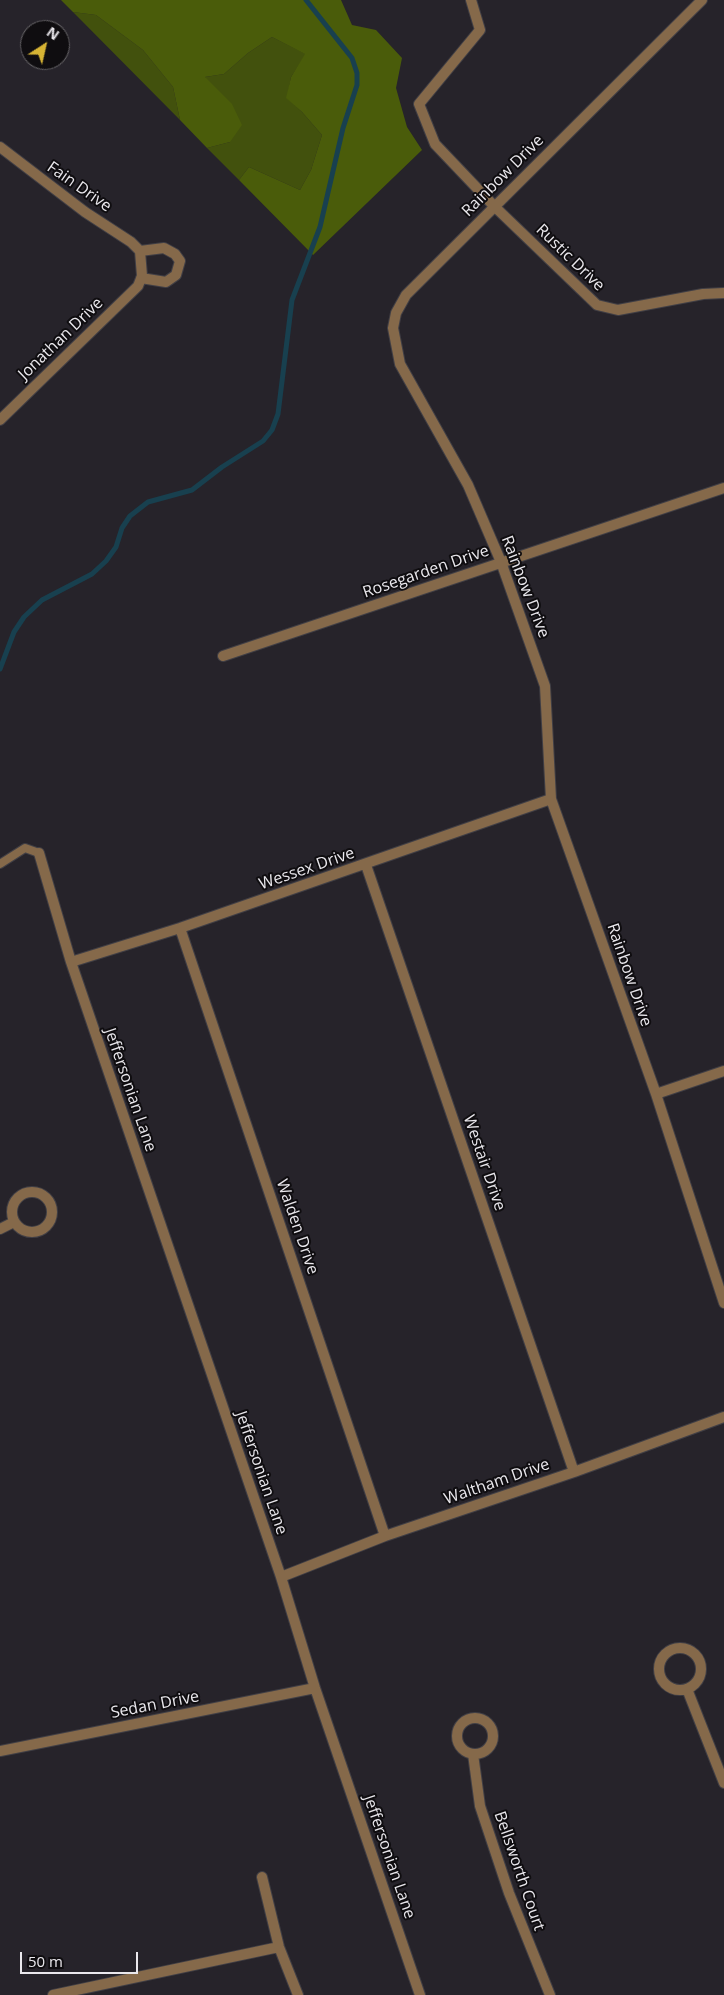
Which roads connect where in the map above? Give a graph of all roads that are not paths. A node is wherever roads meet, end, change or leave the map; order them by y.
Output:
1 (471, 0) edge
2 (702, 0) edge
3 (0, 147) edge
4 (494, 206) junction
5 (140, 251) junction
6 (141, 278) junction
7 (724, 293) edge
8 (0, 420) edge
9 (724, 488) edge
10 (501, 562) junction
11 (223, 656) dead end
12 (551, 799) junction
13 (39, 853) joint
14 (0, 864) edge
15 (366, 865) junction
16 (180, 928) junction
17 (71, 962) junction
18 (724, 1071) edge
19 (656, 1094) junction
20 (14, 1222) junction
21 (0, 1229) edge
22 (724, 1303) edge
23 (724, 1417) edge
24 (574, 1472) junction
25 (385, 1536) junction
26 (281, 1577) junction
27 (315, 1688) junction
28 (688, 1689) junction
29 (0, 1751) edge
30 (473, 1754) dead end
31 (724, 1783) edge
32 (262, 1877) dead end
33 (280, 1947) junction
34 (53, 1995) edge
35 (298, 1995) edge
36 (420, 1995) edge
37 (550, 1995) edge

1 - 4 street, Rustic Drive
2 - 4 street, Rainbow Drive
3 - 5 street, Fain Drive
4 - 7 street, Rustic Drive
4 - 10 street, Rainbow Drive
5 - 6 street
5 - 6 street
6 - 8 street, Jonathan Drive
9 - 10 street, Rosegarden Drive
10 - 11 street, Rosegarden Drive
10 - 12 street, Rainbow Drive
12 - 15 street, Wessex Drive
12 - 19 street, Rainbow Drive
13 - 14 lane
13 - 17 street, Jeffersonian Lane
15 - 16 street, Wessex Drive
15 - 24 street, Westair Drive
16 - 17 street, Wessex Drive
16 - 25 street, Walden Drive
17 - 26 street, Jeffersonian Lane
18 - 19 street
19 - 22 street, Rainbow Drive
20 - 20 street
20 - 21 street
23 - 24 street, Waltham Drive
24 - 25 street, Waltham Drive
25 - 26 street, Waltham Drive
26 - 27 street, Jeffersonian Lane
27 - 29 street, Sedan Drive
27 - 36 street, Jeffersonian Lane
28 - 28 street
28 - 31 street
30 - 37 street, Bellsworth Court
32 - 33 street
33 - 34 street
33 - 35 street

